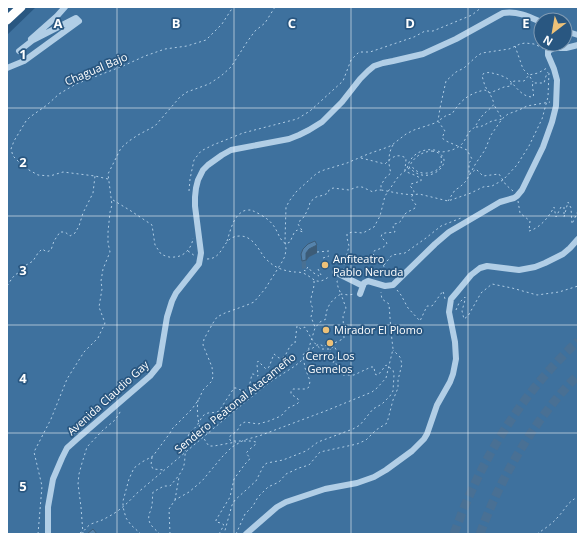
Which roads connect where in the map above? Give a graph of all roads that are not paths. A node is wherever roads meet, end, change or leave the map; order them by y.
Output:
1 (21, 7) edge
2 (64, 7) edge
3 (533, 19) edge
4 (7, 20) edge
5 (578, 46) edge
6 (7, 68) edge
7 (578, 239) edge
8 (335, 272) road end
9 (363, 286) junction
10 (360, 294) road end
11 (48, 534) edge
12 (246, 534) edge

1 - 4 highway
2 - 6 street
3 - 11 street, Avenida Claudio Gay
5 - 9 street
7 - 12 street
8 - 9 street
9 - 10 street

